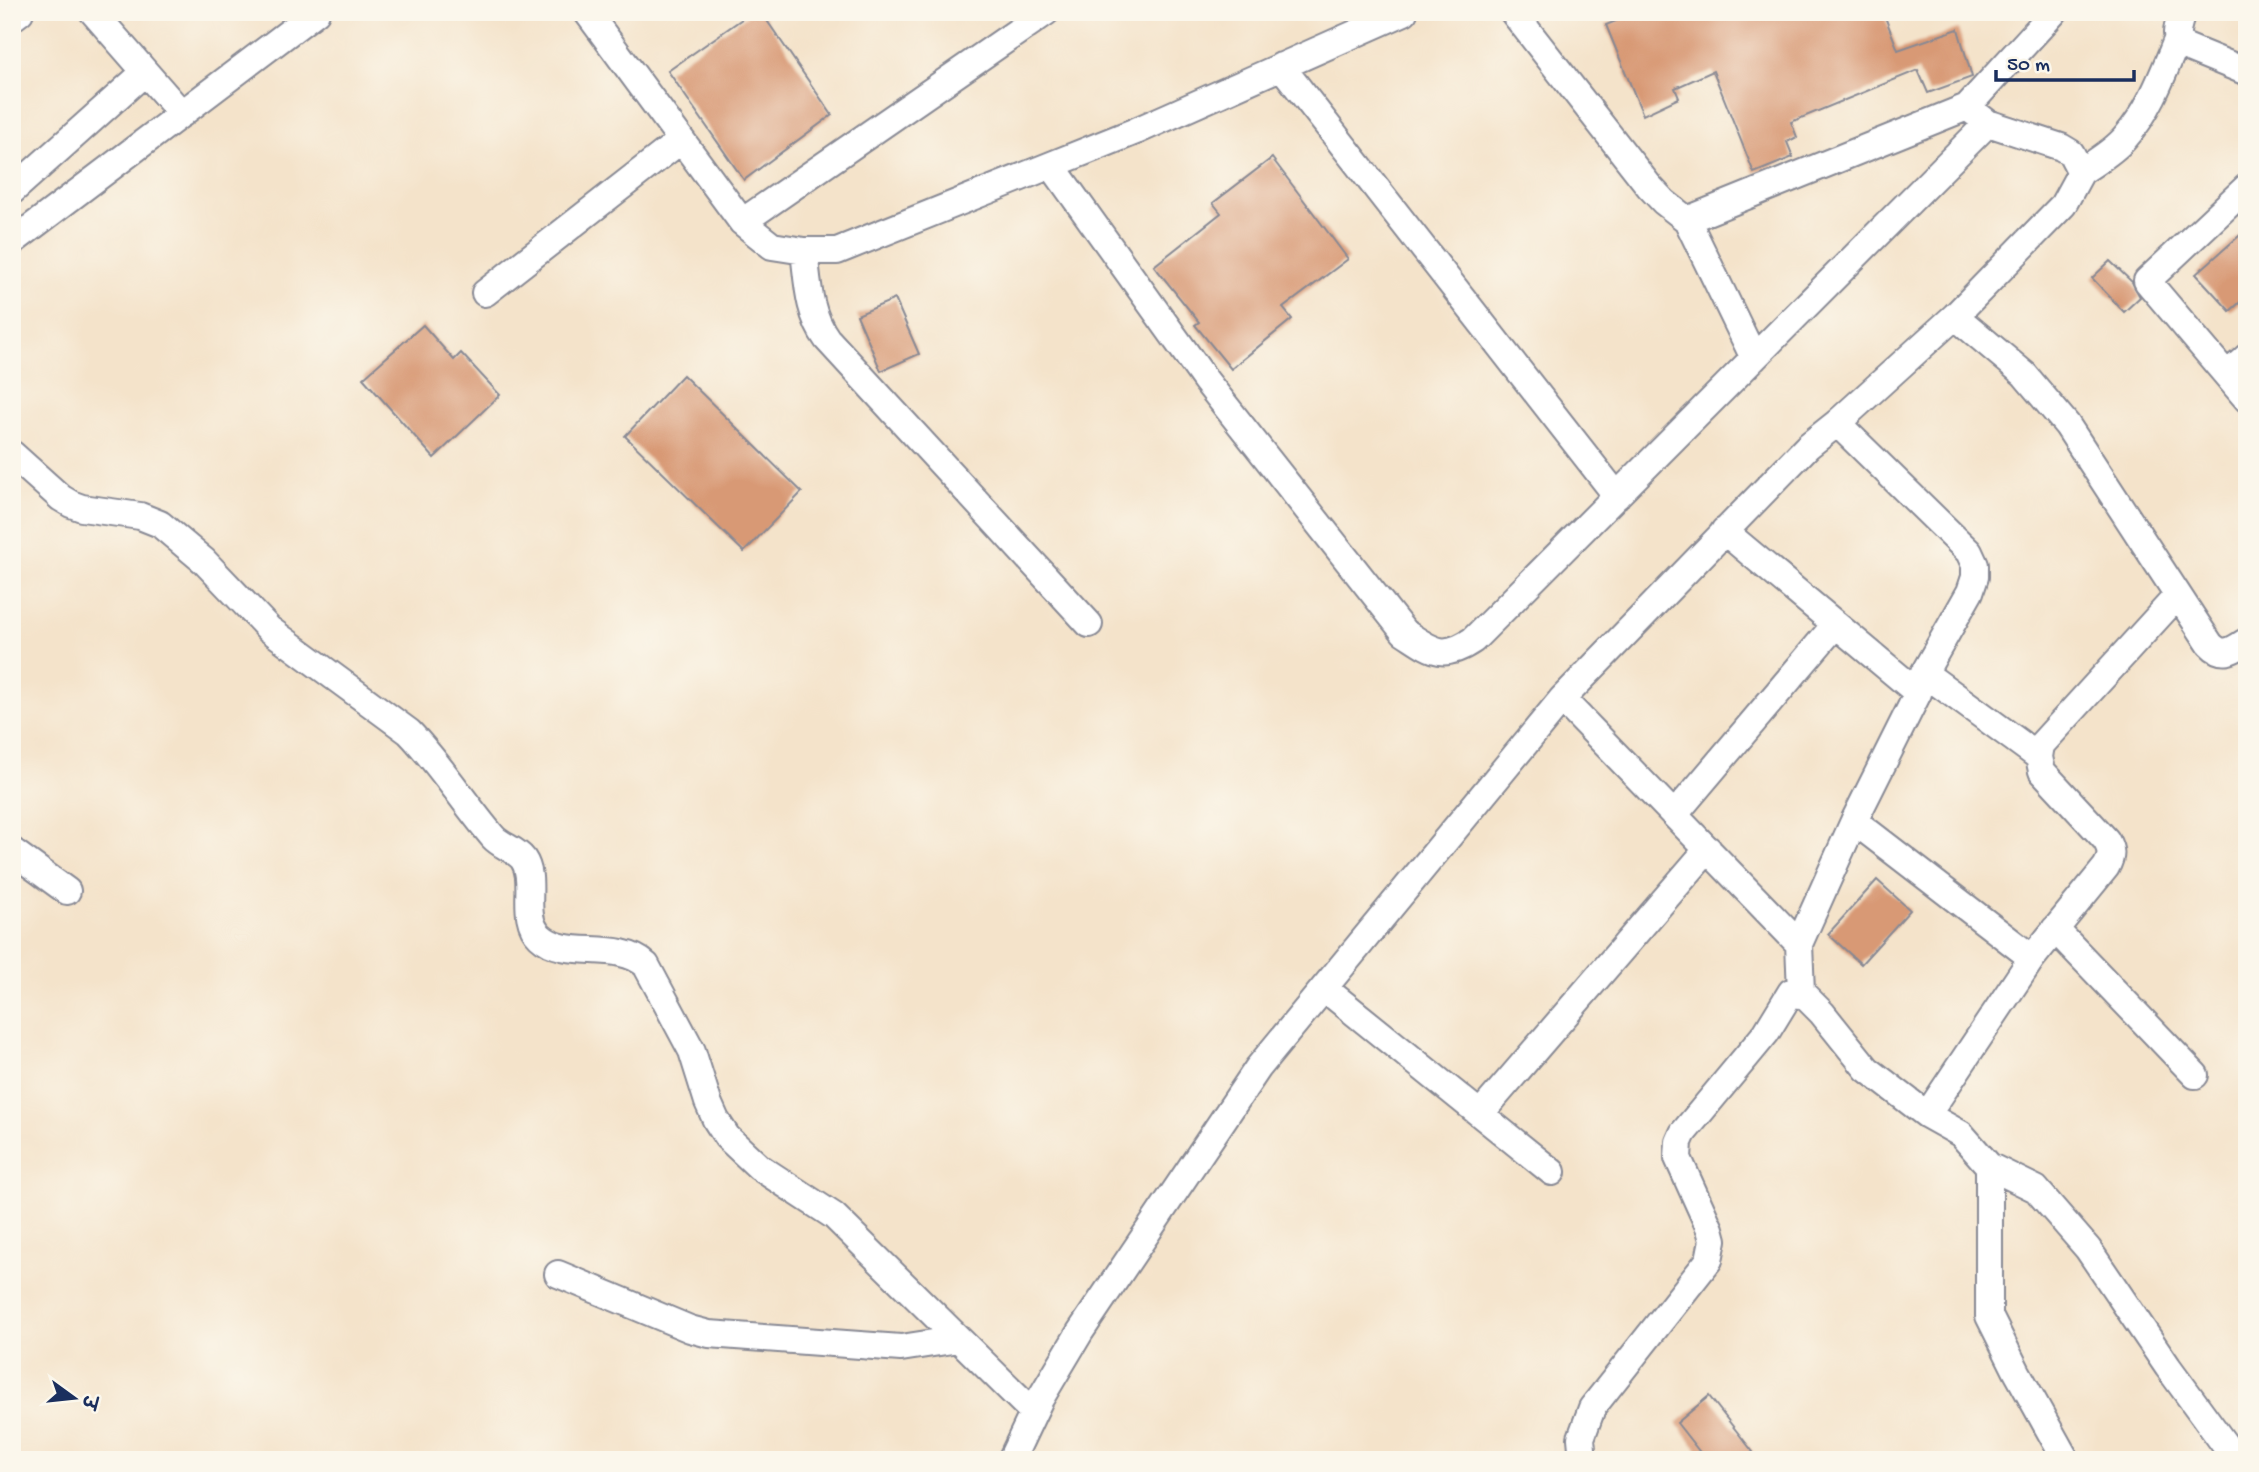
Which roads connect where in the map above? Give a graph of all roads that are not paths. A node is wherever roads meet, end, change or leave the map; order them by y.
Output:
1 (20, 12) edge
2 (93, 12) edge
3 (316, 12) edge
4 (587, 12) edge
5 (1046, 12) edge
6 (1404, 12) edge
7 (1513, 12) edge
8 (2054, 12) edge
9 (2182, 12) edge
10 (12, 18) edge
11 (2177, 40) junction
12 (1281, 66) junction
13 (145, 72) junction
14 (2247, 72) edge
15 (182, 114) junction
16 (1978, 115) junction
17 (681, 139) junction
18 (1052, 166) junction
19 (2081, 173) junction
20 (2247, 187) edge
21 (12, 191) edge
22 (12, 197) edge
23 (1687, 220) junction
24 (742, 222) junction
25 (38, 223) junction
26 (12, 242) edge
27 (804, 251) junction
28 (485, 293) dead end
29 (1955, 316) junction
30 (2247, 357) edge
31 (1755, 358) junction
32 (2227, 374) junction
33 (2247, 399) edge
34 (1837, 423) junction
35 (12, 454) edge
36 (1617, 496) junction
37 (1724, 531) junction
38 (2178, 595) junction
39 (1089, 624) dead end
40 (1835, 625) junction
41 (2247, 641) edge
42 (1921, 683) junction
43 (1562, 699) junction
44 (2039, 757) junction
45 (1675, 814) junction
46 (1854, 821) junction
47 (1708, 849) junction
48 (12, 852) edge
49 (67, 891) dead end
50 (2055, 929) junction
51 (1799, 944) junction
52 (2032, 958) junction
53 (1324, 988) junction
54 (1801, 992) junction
55 (2195, 1075) dead end
56 (1479, 1114) junction
57 (1927, 1115) junction
58 (1989, 1166) junction
59 (1552, 1172) dead end
60 (558, 1274) dead end
61 (959, 1339) junction
62 (1033, 1412) junction
63 (1011, 1460) edge
64 (1583, 1460) edge
65 (2066, 1460) edge
66 (2236, 1460) edge

1 - 10 street
2 - 13 street
3 - 15 street
4 - 17 street
5 - 24 street
6 - 12 street
7 - 23 street
8 - 16 street
9 - 11 street
11 - 14 street
11 - 19 street
12 - 18 street
12 - 36 street
13 - 15 street
13 - 21 street
15 - 25 street
16 - 19 street
16 - 23 street
16 - 31 street
17 - 24 street
17 - 28 street
18 - 27 street
18 - 36 street
19 - 29 street
20 - 32 street
22 - 25 street
23 - 31 street
24 - 27 street
25 - 26 street
27 - 39 street
29 - 34 street
29 - 38 street
30 - 32 street
31 - 36 street
32 - 33 street
34 - 37 street
34 - 42 street
35 - 61 street
37 - 40 street
37 - 43 street
38 - 41 street
38 - 44 street
40 - 42 street
40 - 45 street
42 - 44 street
42 - 46 street
43 - 45 street
43 - 53 street
44 - 50 street
45 - 47 street
46 - 51 street
46 - 52 street
47 - 51 street
47 - 56 street
48 - 49 street
50 - 52 street
50 - 55 street
51 - 54 street
52 - 57 street
53 - 56 street
53 - 62 street
54 - 57 street
54 - 64 street
56 - 59 street
57 - 58 street
58 - 65 street
58 - 66 street
60 - 61 street
61 - 62 street
62 - 63 street

